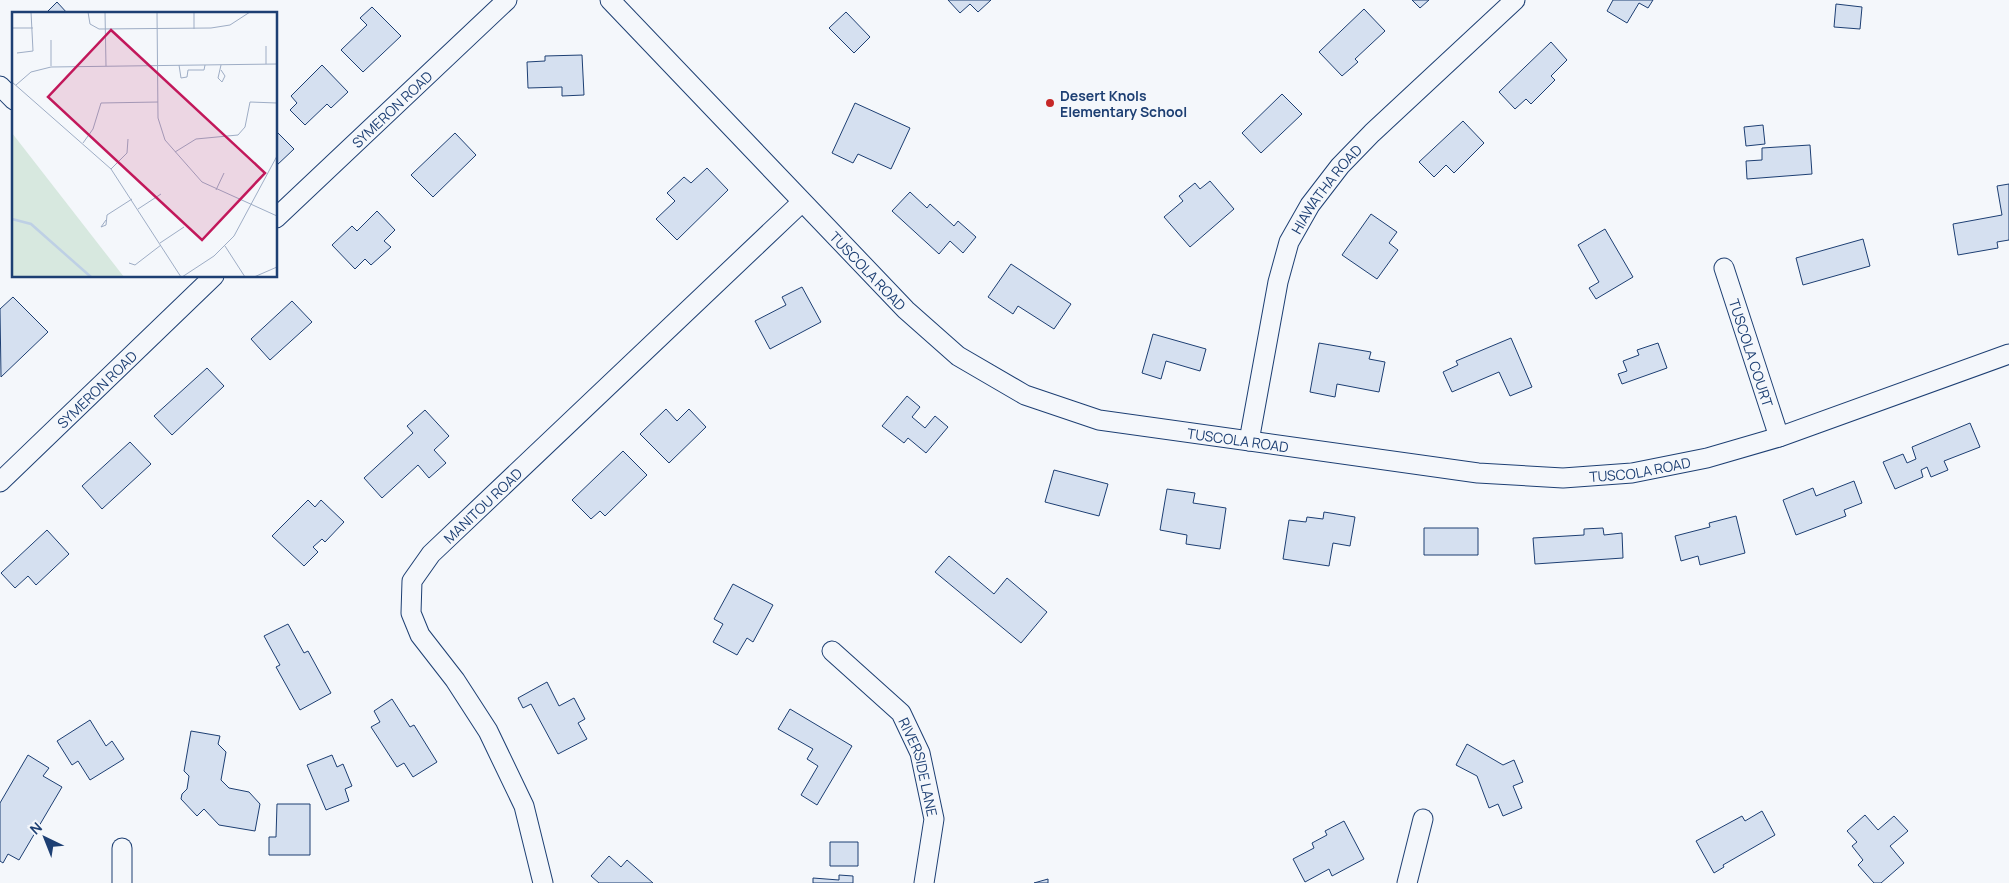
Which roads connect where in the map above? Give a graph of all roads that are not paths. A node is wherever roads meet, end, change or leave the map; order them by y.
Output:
1 (507, 0) edge
2 (610, 0) edge
3 (1515, 0) edge
4 (0, 86) edge
5 (12, 98) edge
6 (802, 202) junction
7 (278, 216) edge
8 (1724, 268) dead end
9 (204, 280) edge
10 (2009, 354) edge
11 (1779, 437) junction
12 (1249, 441) junction
13 (0, 482) edge
14 (832, 651) dead end
15 (1423, 819) dead end
16 (122, 848) dead end
17 (122, 883) edge
18 (542, 883) edge
19 (924, 883) edge
20 (1407, 883) edge

1 - 7 street, SYMERON ROAD
2 - 6 street, TUSCOLA ROAD
3 - 12 street, HIAWATHA ROAD
4 - 5 street
6 - 12 street, TUSCOLA ROAD
6 - 18 street, MANITOU ROAD
8 - 11 street, TUSCOLA COURT
9 - 13 street, SYMERON ROAD
10 - 11 street, TUSCOLA ROAD
11 - 12 street, TUSCOLA ROAD
14 - 19 street, RIVERSIDE LANE
15 - 20 street
16 - 17 street

